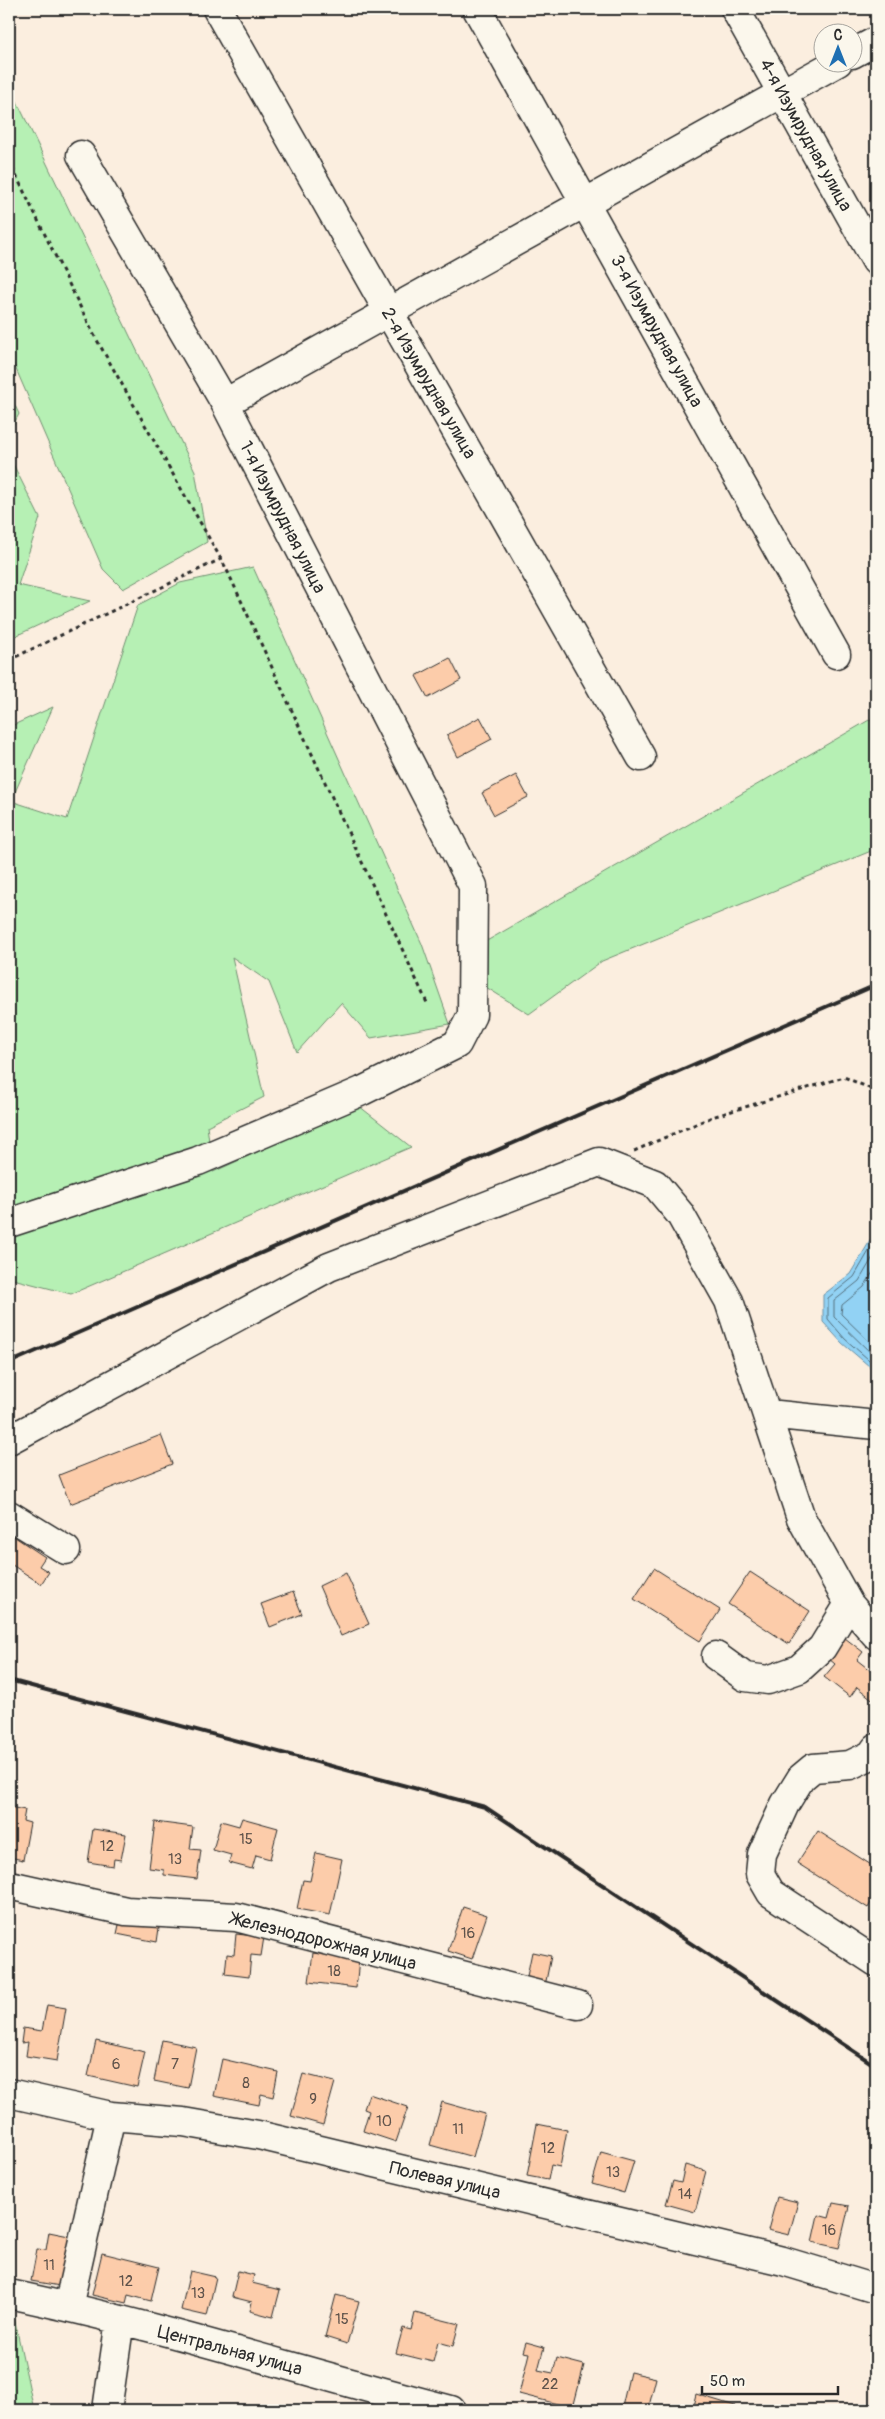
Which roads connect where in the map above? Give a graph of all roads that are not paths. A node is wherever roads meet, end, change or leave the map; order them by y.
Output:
1 (217, 9) edge
2 (477, 9) edge
3 (735, 9) edge
4 (876, 41) edge
5 (862, 49) edge
6 (820, 72) edge
7 (782, 93) junction
8 (81, 154) dead end
9 (586, 204) junction
10 (876, 261) edge
11 (389, 313) junction
12 (225, 403) junction
13 (836, 654) dead end
14 (641, 757) dead end
15 (9, 1222) edge
16 (768, 1414) junction
17 (876, 1424) edge
18 (9, 1440) edge
19 (9, 1515) edge
20 (66, 1550) dead end
21 (849, 1604) junction
22 (876, 1635) edge
23 (716, 1656) dead end
24 (876, 1748) edge
25 (9, 1885) edge
26 (876, 1962) edge
27 (578, 2005) dead end
28 (9, 2093) edge
29 (111, 2116) junction
30 (876, 2289) edge
31 (9, 2294) edge
32 (68, 2307) junction
33 (120, 2320) junction
34 (108, 2410) edge
35 (451, 2410) edge

1 - 11 street, 2-я Изумрудная улица
2 - 9 street, 3-я Изумрудная улица
3 - 7 street, 4-я Изумрудная улица
4 - 5 street
6 - 7 street
7 - 9 street
7 - 10 street, 4-я Изумрудная улица
8 - 12 street, 1-я Изумрудная улица
9 - 11 street
9 - 13 street, 3-я Изумрудная улица
11 - 12 street
11 - 14 street, 2-я Изумрудная улица
12 - 15 street, 1-я Изумрудная улица
16 - 17 street
16 - 18 street
16 - 21 street
19 - 20 street
21 - 22 street
21 - 23 street
24 - 26 street
25 - 27 street, Железнодорожная улица
28 - 29 street, Полевая улица
29 - 30 street, Полевая улица
29 - 32 street
31 - 32 street, Центральная улица
32 - 33 street, Центральная улица
33 - 34 street
33 - 35 street, Центральная улица

